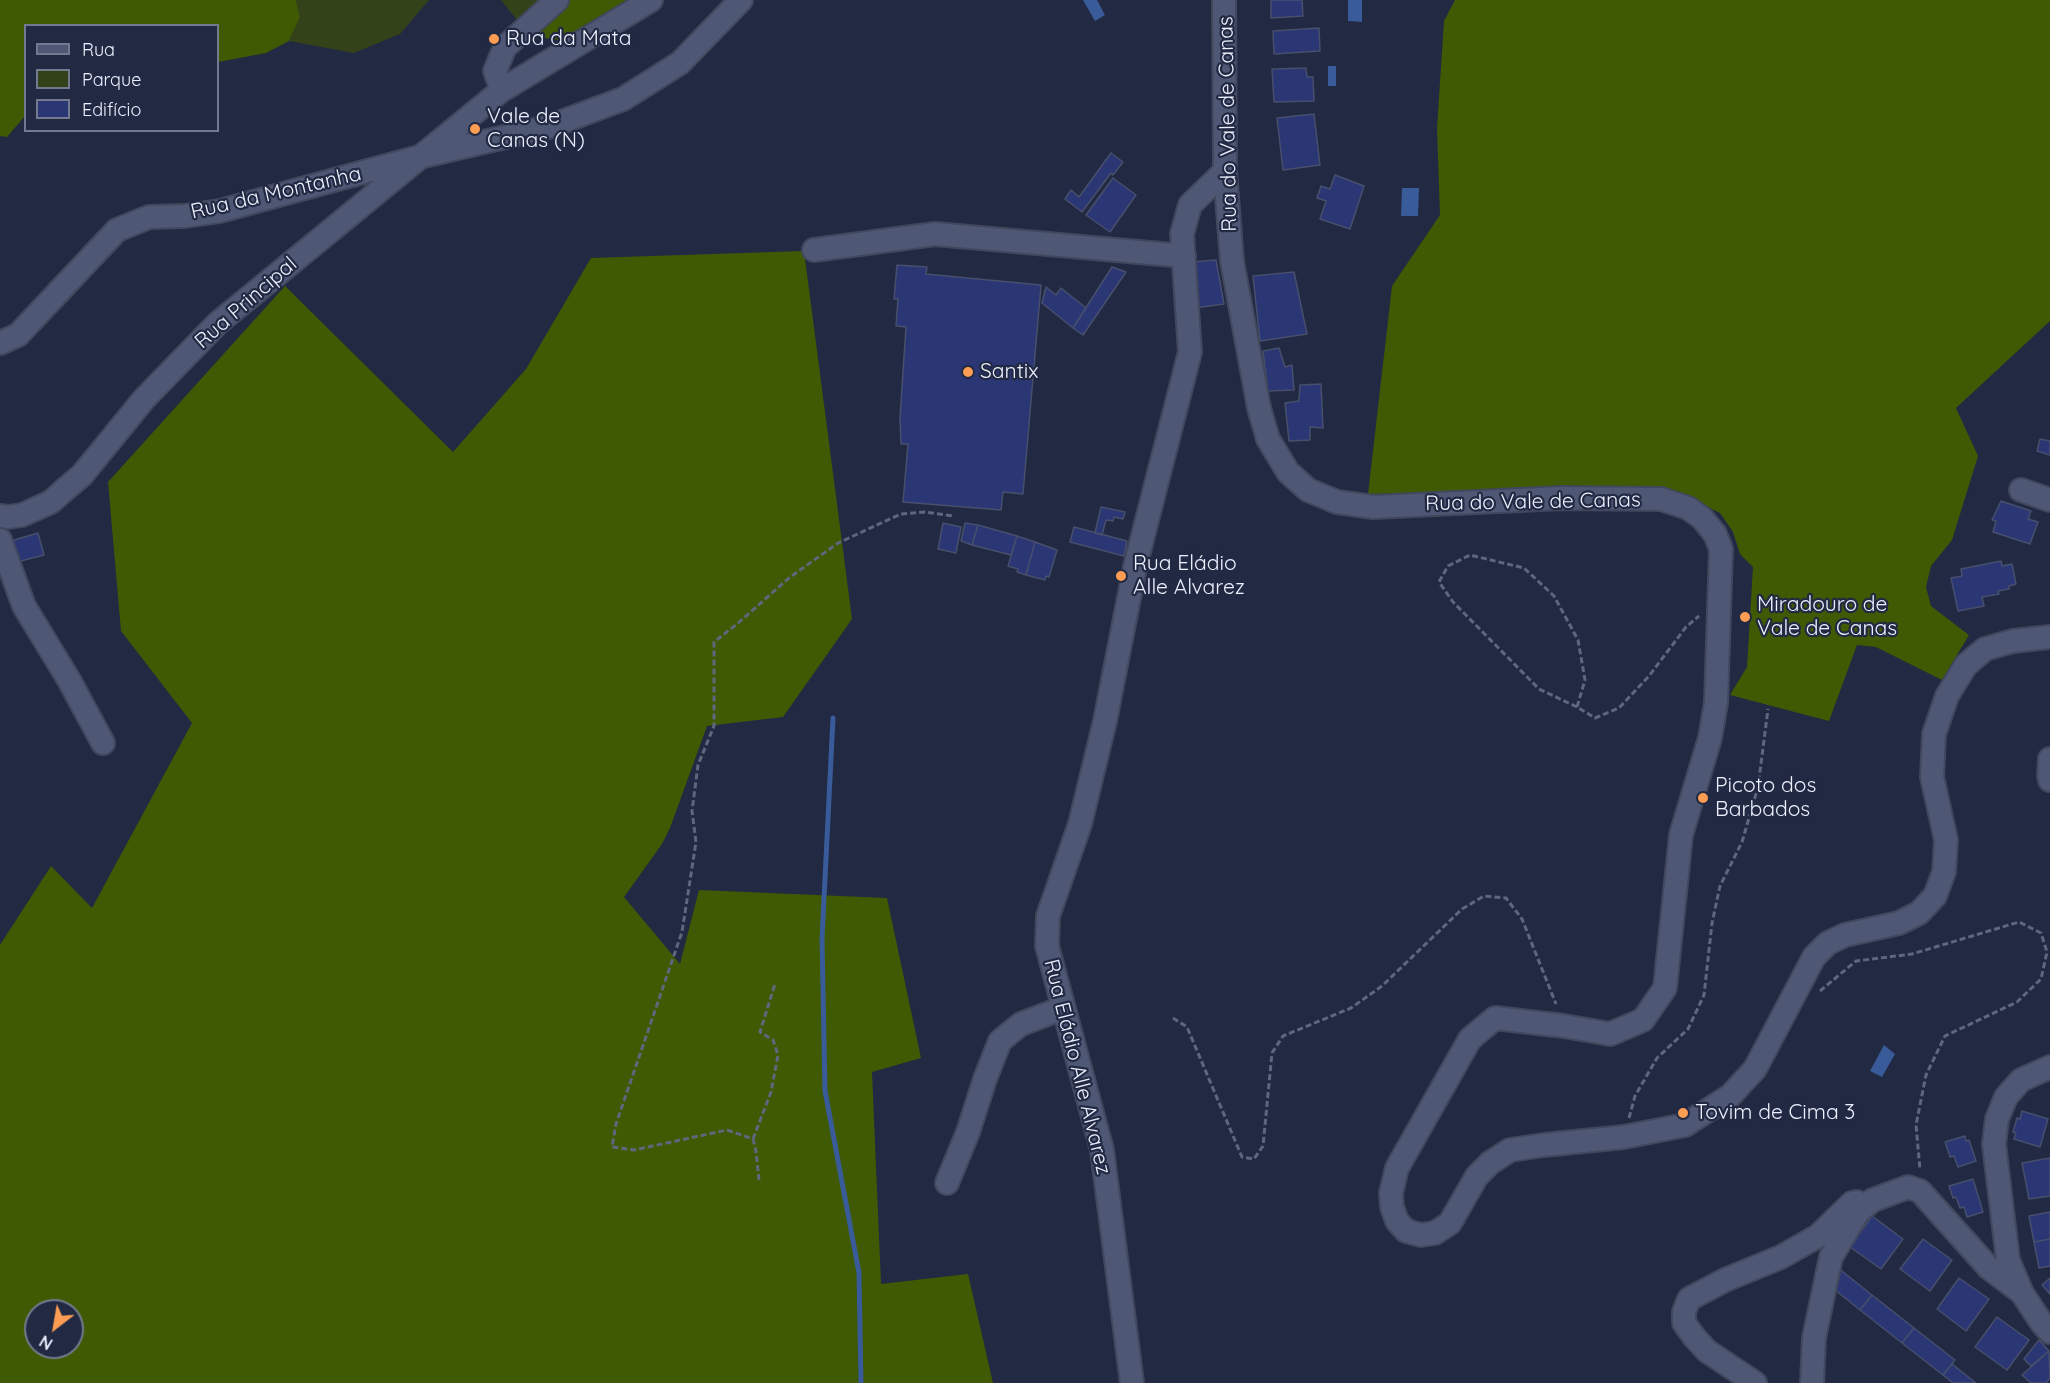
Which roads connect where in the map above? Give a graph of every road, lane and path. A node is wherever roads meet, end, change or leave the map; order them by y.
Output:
1 (557, 0) edge
2 (651, 0) edge
3 (741, 0) edge
4 (1224, 0) edge
5 (502, 90) junction
6 (419, 157) junction
7 (1225, 171) junction
8 (814, 250) dead end
9 (1184, 256) junction
10 (0, 343) edge
11 (2021, 490) dead end
12 (2050, 500) edge
13 (0, 516) edge
14 (953, 516) dead end
15 (0, 540) edge
16 (1719, 600) junction
17 (2050, 638) edge
18 (1577, 707) junction
19 (1768, 709) dead end
20 (103, 743) dead end
21 (2050, 759) edge
22 (2050, 780) edge
23 (775, 984) dead end
24 (1816, 994) dead end
25 (1064, 1008) junction
26 (1173, 1018) dead end
27 (1564, 1026) junction
28 (2050, 1067) edge
29 (1624, 1137) junction
30 (753, 1140) junction
31 (759, 1180) dead end
32 (947, 1183) dead end
33 (1920, 1191) junction
34 (1873, 1200) junction
35 (2022, 1293) junction
36 (2050, 1332) edge
37 (1132, 1383) edge
38 (1755, 1383) edge
39 (1812, 1383) edge

1 - 5 street
2 - 5 street
3 - 6 street, Rua da Montanha
4 - 7 street, Rua do Vale de Canas
5 - 6 street, Rua Principal
6 - 10 street, Rua da Montanha
6 - 13 street, Rua Principal
7 - 9 street, Rua Eládio Alle Alvarez
7 - 16 street, Rua do Vale de Canas
8 - 9 street
9 - 25 street, Rua Eládio Alle Alvarez
11 - 12 street
14 - 30 path
15 - 20 street
16 - 18 path
16 - 27 street, Rua do Vale de Canas
17 - 29 street, Rua do Vale de Canas
18 - 18 path
19 - 29 path
21 - 22 street
23 - 30 path
24 - 33 path
25 - 32 street
25 - 37 street, Rua Eládio Alle Alvarez
26 - 27 path
27 - 29 street, Rua do Vale de Canas
28 - 35 street
30 - 31 path
33 - 34 street
33 - 35 street
34 - 38 street
34 - 39 street
35 - 36 street

